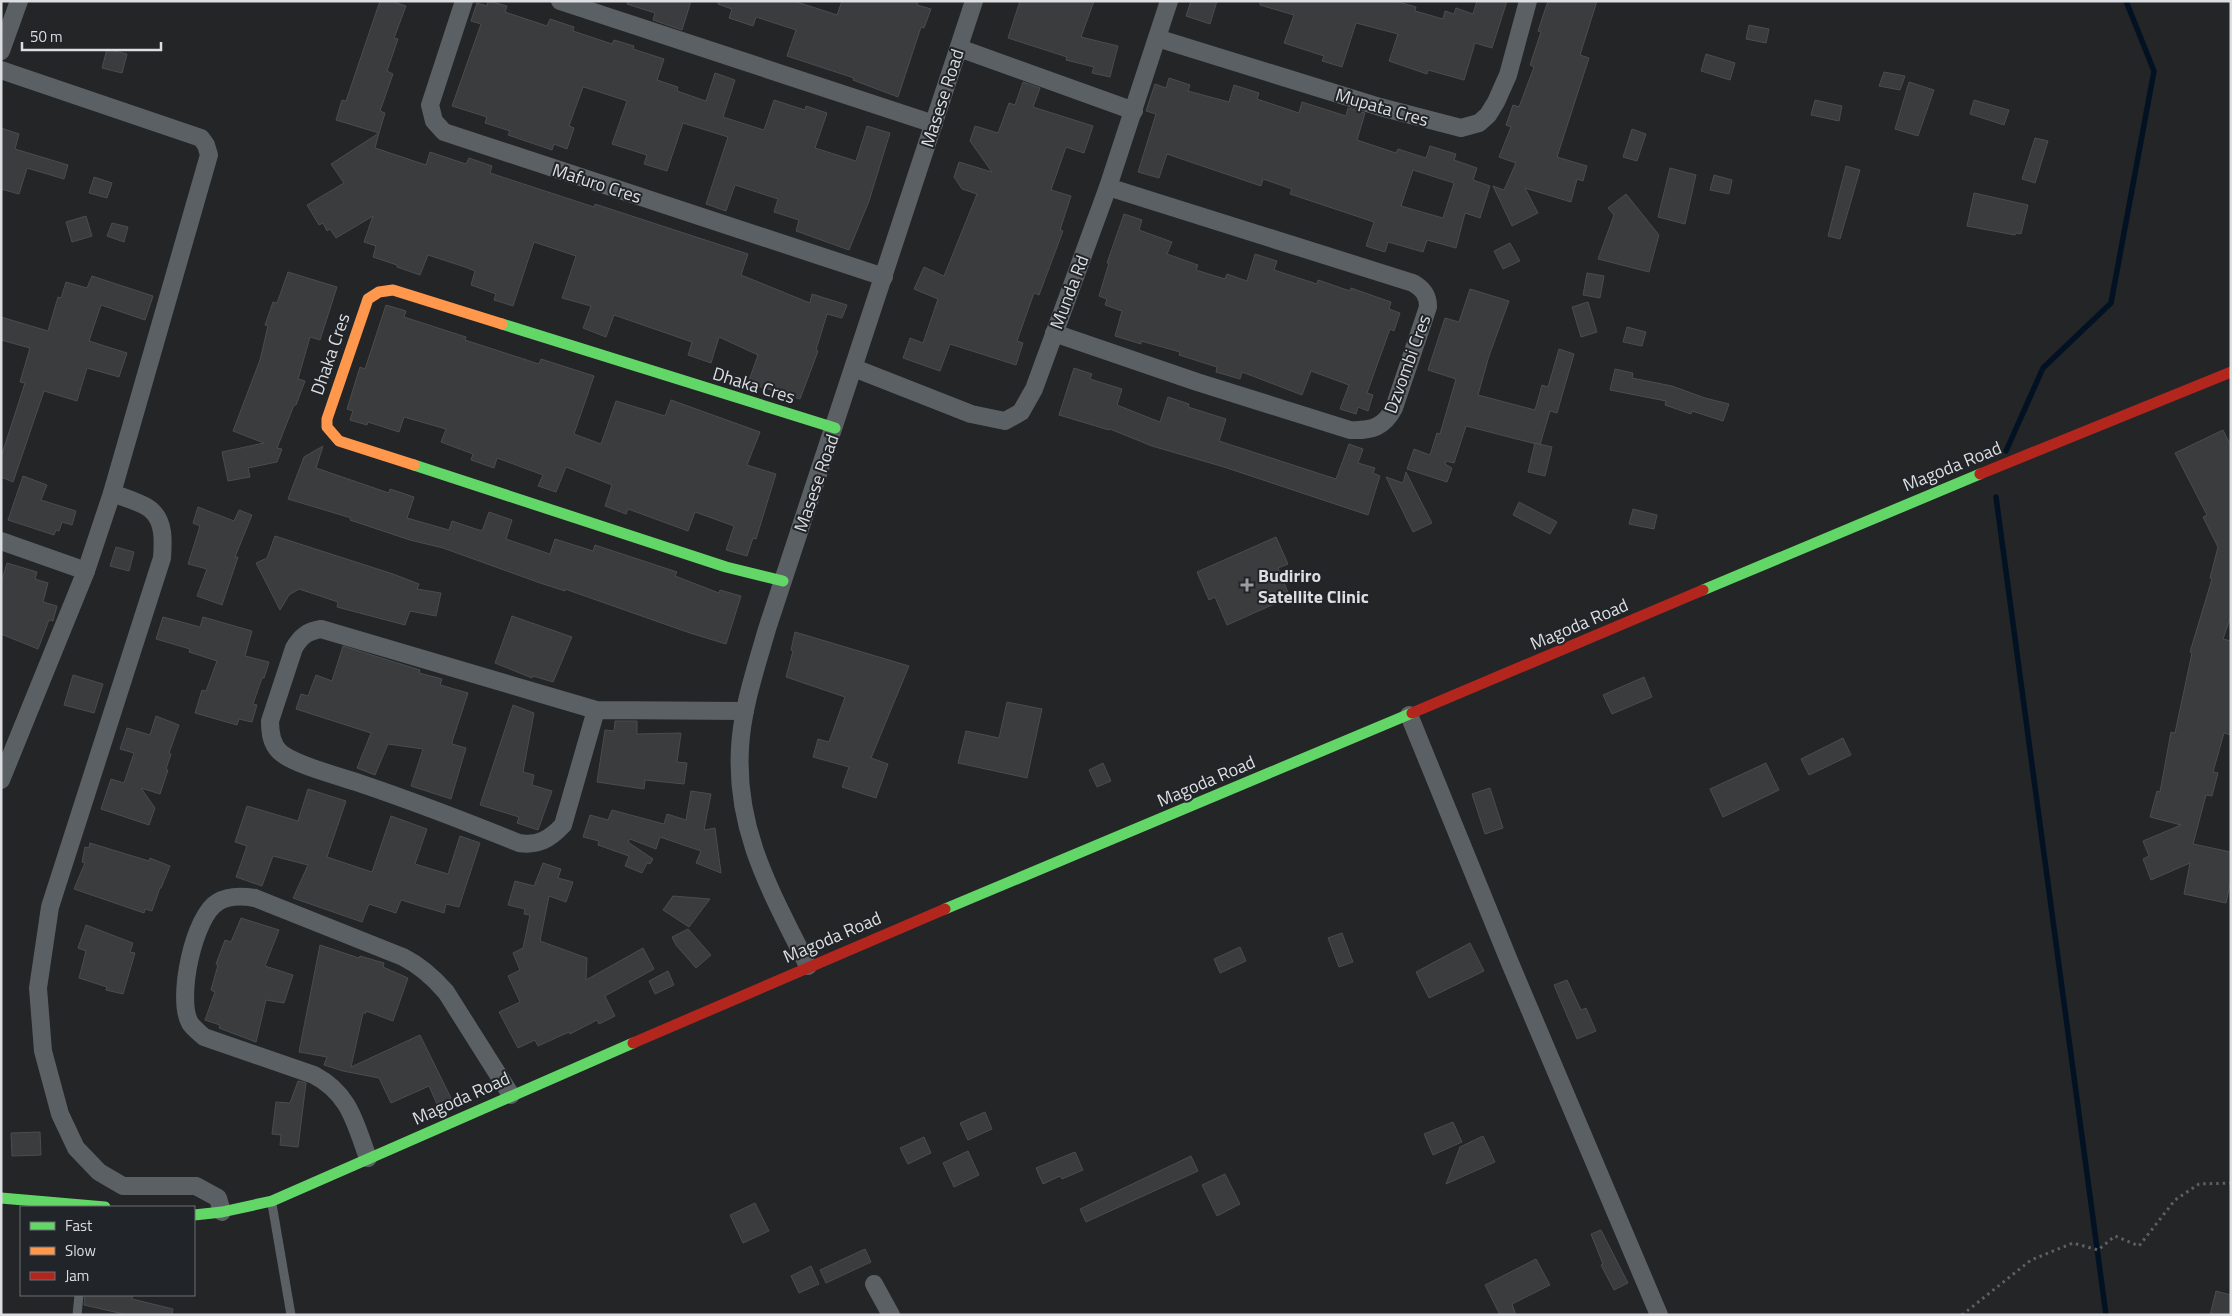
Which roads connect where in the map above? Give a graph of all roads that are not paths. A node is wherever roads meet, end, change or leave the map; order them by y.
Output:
1 (18, 1) edge
2 (464, 1) edge
3 (560, 1) edge
4 (974, 1) edge
5 (1169, 1) edge
6 (1528, 1) edge
7 (1157, 38) junction
8 (959, 48) junction
9 (1, 50) edge
10 (1, 70) edge
11 (1134, 111) junction
12 (934, 124) junction
13 (1108, 187) junction
14 (884, 277) junction
15 (1054, 333) junction
16 (854, 368) junction
17 (2231, 372) edge
18 (835, 428) junction
19 (112, 493) junction
20 (1, 541) edge
21 (86, 570) junction
22 (783, 581) junction
23 (596, 710) junction
24 (746, 711) junction
25 (1409, 715) junction
26 (1, 780) edge
27 (808, 966) junction
28 (511, 1095) junction
29 (368, 1158) junction
30 (1, 1198) edge
31 (272, 1201) junction
32 (89, 1206) edge
33 (222, 1212) junction
34 (195, 1214) edge
35 (874, 1284) dead end
36 (80, 1296) edge
37 (77, 1315) edge
38 (291, 1315) edge
39 (891, 1315) edge
40 (1659, 1315) edge

1 - 9 street
2 - 14 street, Mafuro Cres
3 - 12 street
4 - 8 street, Masese Road
5 - 7 street, Munda Rd
6 - 7 street, Mupata Cres
7 - 11 street, Munda Rd
8 - 11 street
8 - 12 street, Masese Road
10 - 19 street
11 - 13 street, Munda Rd
12 - 14 street, Masese Road
13 - 15 street, Munda Rd
13 - 15 street, Dzvombi Cres
14 - 16 street, Masese Road
15 - 16 street, Munda Rd
16 - 18 street, Masese Road
17 - 25 street, Magoda Road
18 - 22 street, Masese Road
18 - 22 street, Dhaka Cres
19 - 21 street
19 - 33 street
20 - 21 street
21 - 26 street
22 - 24 street, Masese Road
23 - 23 street
23 - 24 street
24 - 27 street, Masese Road
25 - 27 street, Magoda Road
25 - 40 street
27 - 28 street, Magoda Road
28 - 29 street, Magoda Road
28 - 29 street
29 - 31 street, Magoda Road
30 - 32 street
31 - 33 street, Magoda Road
31 - 38 lane
33 - 34 street, Magoda Road
35 - 39 street
36 - 37 lane

